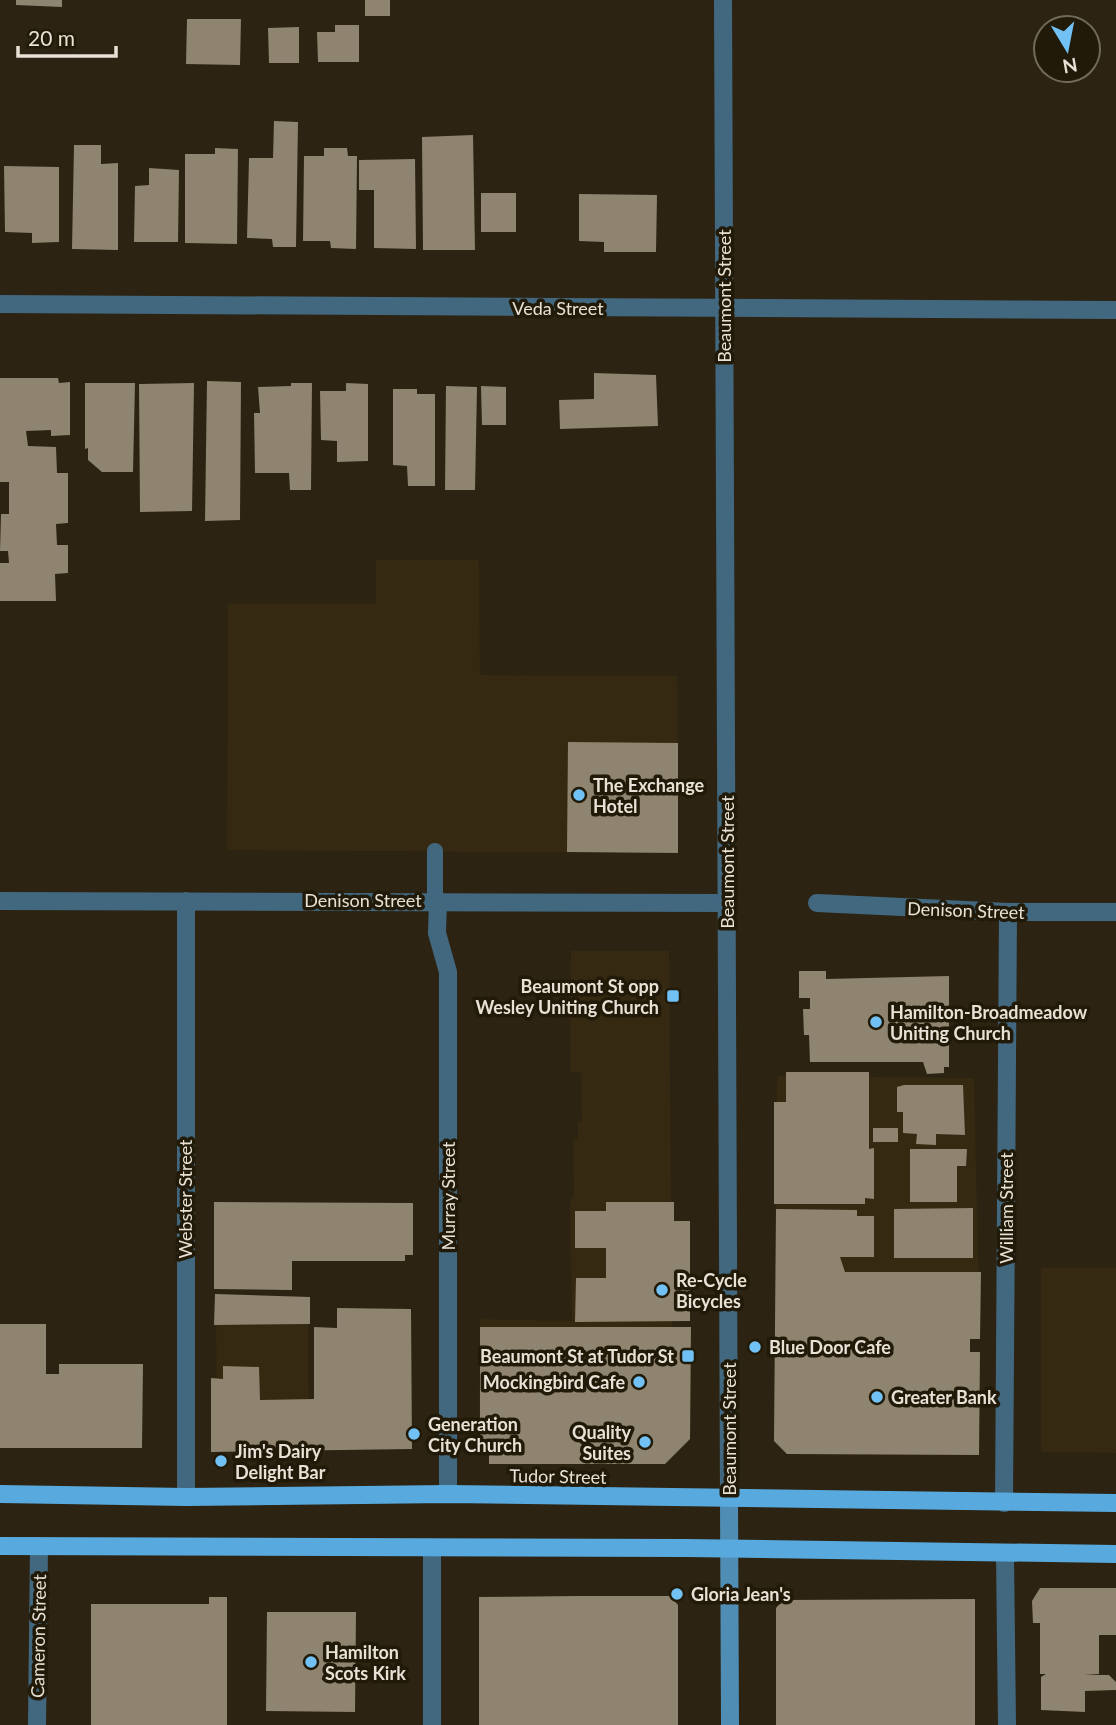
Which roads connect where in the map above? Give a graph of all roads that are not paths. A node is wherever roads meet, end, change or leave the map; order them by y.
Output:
1 (723, 0) edge
2 (0, 304) edge
3 (724, 310) junction
4 (1116, 310) edge
5 (435, 852) dead end
6 (436, 900) junction
7 (0, 901) edge
8 (186, 901) junction
9 (727, 903) junction
10 (817, 903) dead end
11 (1008, 912) junction
12 (1116, 912) edge
13 (0, 1494) edge
14 (448, 1494) junction
15 (186, 1497) junction
16 (729, 1500) junction
17 (1004, 1503) junction
18 (1116, 1503) edge
19 (0, 1546) edge
20 (39, 1546) junction
21 (432, 1548) junction
22 (729, 1549) junction
23 (1005, 1554) junction
24 (1116, 1554) edge
25 (37, 1725) edge
26 (432, 1725) edge
27 (730, 1725) edge
28 (1007, 1725) edge

1 - 3 street, Beaumont Street
2 - 3 street, Veda Street
3 - 4 street, Veda Street
3 - 9 street, Beaumont Street
5 - 6 lane
6 - 8 street, Denison Street
6 - 9 street, Denison Street
6 - 14 street, Murray Street
7 - 8 street, Denison Street
8 - 15 street, Webster Street
9 - 16 street, Beaumont Street
10 - 11 street, Denison Street
11 - 12 street, Denison Street
11 - 17 street, William Street
13 - 15 main road, Tudor Street
14 - 15 main road, Tudor Street
14 - 16 main road, Tudor Street
16 - 17 main road, Tudor Street
16 - 22 main road, Beaumont Street
17 - 18 main road, Tudor Street
19 - 20 main road
20 - 21 main road
20 - 25 street, Cameron Street
21 - 22 main road
21 - 26 street
22 - 23 main road
22 - 27 main road, Beaumont Street
23 - 24 main road
23 - 28 street

